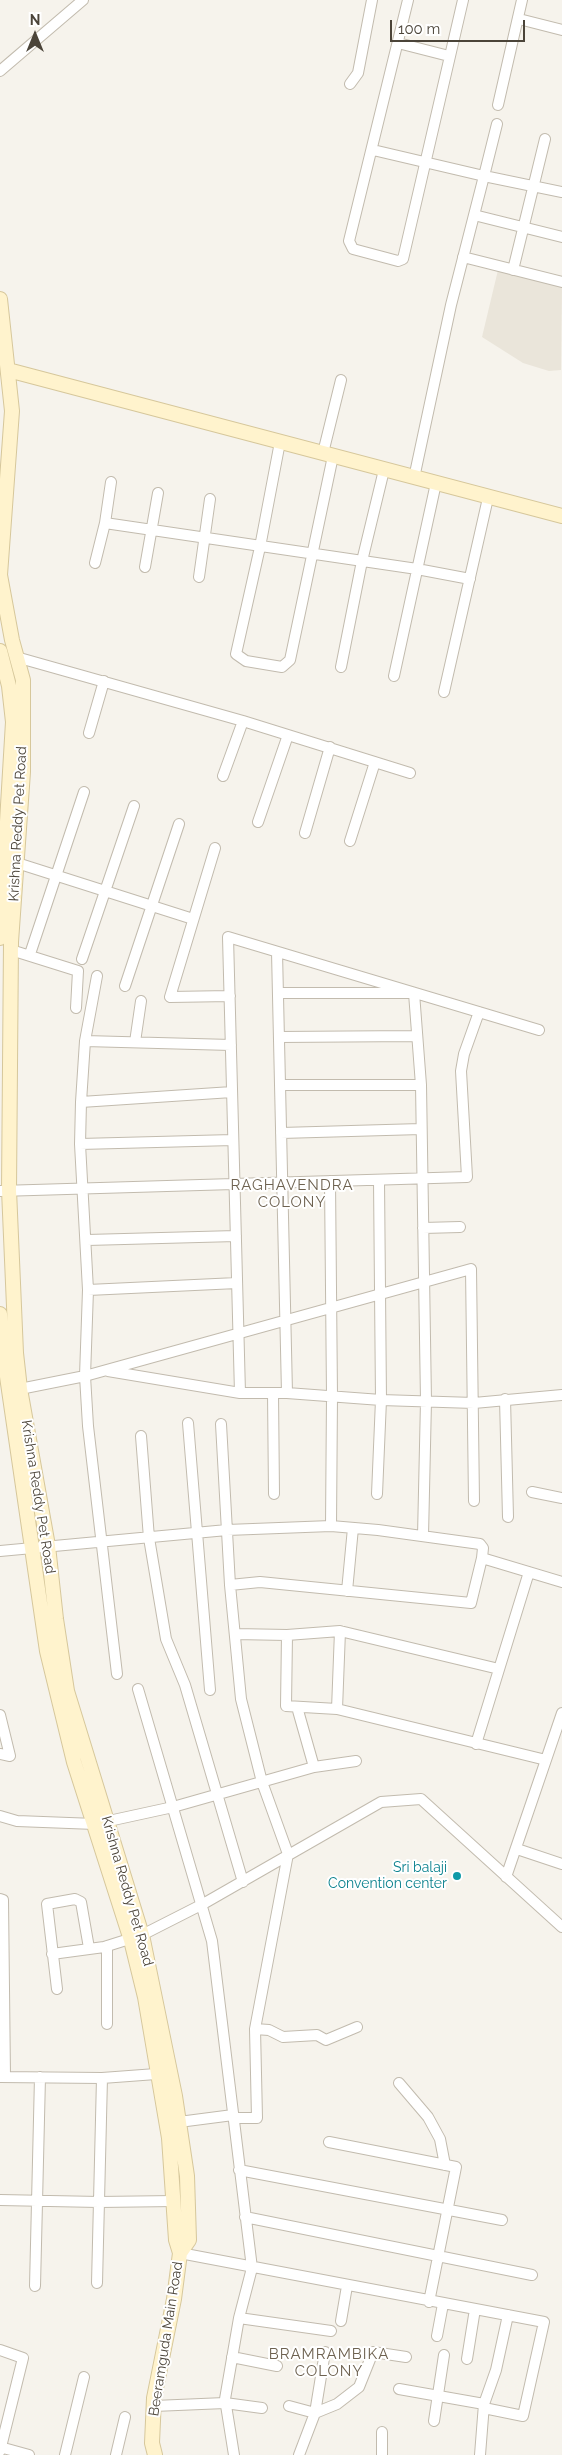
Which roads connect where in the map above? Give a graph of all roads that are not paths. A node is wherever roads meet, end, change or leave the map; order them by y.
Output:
1 (83, 0) edge
2 (372, 0) edge
3 (408, 0) edge
4 (463, 0) edge
5 (522, 0) edge
6 (519, 19) junction
7 (562, 30) edge
8 (398, 43) junction
9 (449, 56) junction
10 (0, 71) edge
11 (350, 84) dead end
12 (498, 105) dead end
13 (497, 124) dead end
14 (546, 139) dead end
15 (373, 150) junction
16 (424, 164) junction
17 (484, 176) junction
18 (533, 186) junction
19 (562, 192) edge
20 (474, 215) junction
21 (524, 228) junction
22 (562, 237) edge
23 (463, 257) junction
24 (514, 270) junction
25 (562, 282) edge
26 (0, 299) edge
27 (8, 370) junction
28 (341, 380) dead end
29 (280, 442) junction
30 (328, 454) junction
31 (384, 470) junction
32 (414, 478) junction
33 (111, 482) dead end
34 (436, 483) junction
35 (158, 493) dead end
36 (488, 498) junction
37 (210, 499) dead end
38 (562, 516) edge
39 (105, 523) junction
40 (152, 530) junction
41 (204, 538) junction
42 (260, 547) junction
43 (312, 554) junction
44 (362, 561) junction
45 (95, 563) dead end
46 (145, 567) dead end
47 (417, 569) junction
48 (0, 570) edge
49 (0, 575) edge
50 (199, 577) dead end
51 (470, 579) junction
52 (4, 619) edge
53 (0, 651) edge
54 (16, 657) junction
55 (342, 667) dead end
56 (394, 676) dead end
57 (104, 681) junction
58 (444, 692) dead end
59 (243, 721) junction
60 (89, 734) dead end
61 (288, 735) junction
62 (330, 747) junction
63 (375, 762) junction
64 (410, 773) dead end
65 (223, 776) dead end
66 (84, 792) dead end
67 (134, 806) dead end
68 (258, 822) dead end
69 (179, 824) dead end
70 (305, 833) dead end
71 (350, 841) dead end
72 (215, 848) dead end
73 (16, 863) junction
74 (56, 877) junction
75 (105, 892) junction
76 (151, 906) junction
77 (193, 919) junction
78 (0, 938) edge
79 (11, 950) junction
80 (31, 951) dead end
81 (277, 952) junction
82 (82, 959) dead end
83 (97, 976) dead end
84 (125, 986) dead end
85 (278, 993) junction
86 (414, 994) junction
87 (230, 996) junction
88 (141, 1001) dead end
89 (76, 1008) dead end
90 (479, 1012) junction
91 (539, 1030) dead end
92 (415, 1036) junction
93 (279, 1037) junction
94 (86, 1041) junction
95 (135, 1042) junction
96 (231, 1045) junction
97 (280, 1085) junction
98 (421, 1085) junction
99 (232, 1092) junction
100 (81, 1102) junction
101 (421, 1129) junction
102 (282, 1133) junction
103 (233, 1140) junction
104 (80, 1144) junction
105 (422, 1178) junction
106 (378, 1180) junction
107 (330, 1181) junction
108 (283, 1183) junction
109 (234, 1184) junction
110 (83, 1188) junction
111 (4, 1190) edge
112 (460, 1227) dead end
113 (422, 1228) junction
114 (236, 1236) junction
115 (87, 1240) junction
116 (423, 1281) junction
117 (237, 1283) junction
118 (88, 1290) junction
119 (379, 1293) junction
120 (331, 1307) junction
121 (0, 1314) edge
122 (286, 1319) junction
123 (238, 1333) junction
124 (105, 1371) junction
125 (86, 1376) junction
126 (20, 1389) junction
127 (240, 1393) junction
128 (273, 1393) junction
129 (288, 1393) junction
130 (562, 1395) edge
131 (332, 1396) junction
132 (505, 1399) junction
133 (380, 1400) junction
134 (426, 1401) junction
135 (474, 1403) junction
136 (188, 1423) dead end
137 (220, 1424) dead end
138 (141, 1436) dead end
139 (532, 1492) dead end
140 (274, 1494) dead end
141 (377, 1494) dead end
142 (562, 1498) edge
143 (474, 1501) dead end
144 (508, 1517) dead end
145 (331, 1526) junction
146 (353, 1528) junction
147 (227, 1530) junction
148 (196, 1533) junction
149 (423, 1536) junction
150 (149, 1538) junction
151 (103, 1542) junction
152 (48, 1546) junction
153 (34, 1548) junction
154 (0, 1551) edge
155 (482, 1558) junction
156 (529, 1572) junction
157 (562, 1582) edge
158 (230, 1585) junction
159 (347, 1590) junction
160 (340, 1631) junction
161 (235, 1634) junction
162 (287, 1635) junction
163 (499, 1669) junction
164 (117, 1674) dead end
165 (138, 1689) dead end
166 (210, 1690) dead end
167 (297, 1707) junction
168 (337, 1709) junction
169 (562, 1713) edge
170 (0, 1715) edge
171 (476, 1744) junction
172 (0, 1754) edge
173 (546, 1760) junction
174 (356, 1761) dead end
175 (314, 1766) junction
176 (262, 1782) junction
177 (217, 1795) junction
178 (173, 1807) junction
179 (0, 1816) edge
180 (101, 1822) junction
181 (517, 1849) junction
182 (288, 1854) junction
183 (562, 1864) edge
184 (506, 1877) junction
185 (243, 1882) junction
186 (0, 1899) edge
187 (203, 1904) junction
188 (562, 1927) edge
189 (137, 1937) junction
190 (107, 1946) junction
191 (90, 1948) junction
192 (52, 1954) junction
193 (57, 1989) dead end
194 (107, 2024) dead end
195 (357, 2027) dead end
196 (255, 2029) junction
197 (156, 2074) junction
198 (3, 2077) edge
199 (40, 2078) junction
200 (102, 2078) junction
201 (398, 2083) dead end
202 (233, 2117) junction
203 (179, 2122) junction
204 (329, 2142) dead end
205 (445, 2165) junction
206 (239, 2170) junction
207 (0, 2200) edge
208 (37, 2201) junction
209 (175, 2201) junction
210 (99, 2202) junction
211 (448, 2209) junction
212 (245, 2217) junction
213 (502, 2220) dead end
214 (180, 2254) junction
215 (438, 2256) junction
216 (252, 2268) junction
217 (532, 2275) dead end
218 (97, 2283) dead end
219 (35, 2286) dead end
220 (348, 2286) junction
221 (429, 2302) junction
222 (443, 2304) junction
223 (475, 2310) junction
224 (508, 2315) junction
225 (239, 2318) junction
226 (341, 2321) dead end
227 (332, 2331) dead end
228 (437, 2336) dead end
229 (0, 2350) edge
230 (326, 2352) dead end
231 (444, 2355) dead end
232 (232, 2357) junction
233 (406, 2357) dead end
234 (467, 2359) dead end
235 (277, 2366) dead end
236 (84, 2377) dead end
237 (399, 2389) dead end
238 (438, 2396) junction
239 (225, 2403) junction
240 (154, 2406) junction
241 (290, 2406) dead end
242 (484, 2406) junction
243 (262, 2408) dead end
244 (315, 2414) junction
245 (125, 2417) dead end
246 (434, 2421) dead end
247 (382, 2432) dead end
248 (0, 2449) edge
249 (29, 2455) edge
250 (65, 2455) edge
251 (116, 2455) edge
252 (155, 2455) edge
253 (234, 2455) edge
254 (299, 2455) edge
255 (382, 2455) edge
256 (480, 2455) edge

1 - 10 street
2 - 11 street
3 - 8 street
4 - 9 street
5 - 6 street
6 - 7 street
6 - 12 street
8 - 9 street
8 - 15 street
9 - 16 street
13 - 17 street
14 - 18 street
15 - 16 street
15 - 16 street
16 - 17 street
17 - 18 street
17 - 20 street
18 - 19 street
18 - 21 street
20 - 21 street
20 - 23 street
21 - 22 street
21 - 24 street
23 - 24 street
23 - 32 street
24 - 25 street
26 - 27 main road, Krishna Reddy Pet Road
27 - 29 main road
27 - 48 main road, Krishna Reddy Pet Road
28 - 30 street
29 - 30 main road
29 - 42 street
30 - 31 main road
30 - 43 street
31 - 32 main road
31 - 44 street
32 - 34 main road
33 - 39 street
34 - 36 main road
34 - 47 street
35 - 40 street
36 - 38 main road
36 - 51 street
37 - 41 street
39 - 40 street
39 - 45 street
40 - 41 street
40 - 46 street
41 - 42 street
41 - 50 street
42 - 43 street
42 - 43 street
43 - 44 street
44 - 47 street
44 - 55 street
47 - 51 street
47 - 56 street
48 - 49 main road, Krishna Reddy Pet Road
49 - 52 main road, Krishna Reddy Pet Road
51 - 58 street
52 - 54 main road, Krishna Reddy Pet Road
53 - 78 main road, Krishna Reddy Pet Road
54 - 57 street
54 - 73 main road, Krishna Reddy Pet Road
57 - 59 street
57 - 60 street
59 - 61 street
59 - 65 street
61 - 62 street
61 - 68 street
62 - 63 street
62 - 70 street
63 - 64 street
63 - 71 street
66 - 74 street
67 - 75 street
69 - 76 street
72 - 77 street
73 - 74 street
73 - 79 main road, Krishna Reddy Pet Road
74 - 75 street
74 - 80 street
75 - 76 street
75 - 82 street
76 - 77 street
76 - 84 street
77 - 87 street
79 - 89 street
79 - 111 main road, Krishna Reddy Pet Road
81 - 85 street
81 - 86 street
81 - 87 street
83 - 94 street
85 - 86 street
85 - 93 street
86 - 90 street
86 - 92 street
87 - 96 street
88 - 95 street
90 - 91 street
90 - 105 street
92 - 93 street
92 - 98 street
93 - 97 street
94 - 95 street
94 - 100 street
95 - 96 street
96 - 99 street
97 - 98 street
97 - 102 street
98 - 101 street
99 - 100 street
99 - 103 street
100 - 104 street
101 - 102 street
101 - 105 street
102 - 108 street
103 - 104 street
103 - 109 street
104 - 110 street
105 - 106 street
105 - 113 street
106 - 107 street
106 - 119 street
107 - 108 street
107 - 120 street
108 - 109 street
108 - 122 street
109 - 110 street
109 - 114 street
110 - 111 street
110 - 115 street
111 - 126 main road, Krishna Reddy Pet Road
112 - 113 street
113 - 116 street
114 - 115 street
114 - 117 street
115 - 118 street
116 - 119 street
116 - 134 street
116 - 135 street
117 - 118 street
117 - 123 street
118 - 125 street
119 - 120 street
119 - 133 street
120 - 122 street
120 - 131 street
121 - 153 main road, Krishna Reddy Pet Road
122 - 123 street
122 - 129 street
123 - 124 street
123 - 127 street
124 - 125 street
124 - 127 street
125 - 126 street
125 - 151 street
126 - 152 main road, Krishna Reddy Pet Road
127 - 128 street
128 - 129 street
128 - 140 street
129 - 131 street
130 - 132 street
131 - 133 street
131 - 145 street
132 - 135 street
132 - 144 street
133 - 134 street
133 - 141 street
134 - 135 street
134 - 149 street
135 - 143 street
136 - 148 street
137 - 147 street
138 - 150 street
139 - 142 street
145 - 146 street
145 - 147 street
146 - 149 street
146 - 159 street
147 - 148 street
147 - 158 street
148 - 150 street
148 - 166 street
149 - 155 street
150 - 151 street
150 - 177 street
151 - 152 street
151 - 164 street
152 - 153 street
152 - 180 main road, Krishna Reddy Pet Road
153 - 154 street
153 - 180 main road, Krishna Reddy Pet Road
155 - 156 street
155 - 159 street
156 - 157 street
156 - 163 street
158 - 159 street
158 - 161 street
160 - 162 street
160 - 163 street
160 - 168 street
161 - 162 street
161 - 176 street
162 - 167 street
163 - 171 street
165 - 178 street
167 - 168 street
167 - 175 street
168 - 171 street
169 - 173 street
170 - 172 street
171 - 173 street
173 - 181 street
174 - 175 street
175 - 176 street
176 - 177 street
176 - 182 street
177 - 178 street
177 - 185 street
178 - 180 street
178 - 187 street
179 - 180 street
180 - 189 main road, Krishna Reddy Pet Road
181 - 183 street
181 - 184 street
182 - 184 street
182 - 185 street
182 - 196 street
184 - 188 street
185 - 187 street
186 - 198 street
187 - 189 street
187 - 202 street
189 - 190 street
189 - 197 main road, Krishna Reddy Pet Road
189 - 203 main road, Krishna Reddy Pet Road
190 - 191 street
190 - 194 street
191 - 192 street
191 - 192 street
192 - 193 street
195 - 196 street
196 - 202 street
197 - 200 street
197 - 209 main road, Krishna Reddy Pet Road
198 - 199 street
199 - 200 street
199 - 208 street
200 - 210 street
201 - 205 street
202 - 203 street
202 - 206 street
203 - 214 main road, Krishna Reddy Pet Road
204 - 205 street
205 - 211 street
206 - 211 street
206 - 212 street
207 - 208 street
208 - 210 street
208 - 219 street
209 - 210 street
209 - 214 main road, Krishna Reddy Pet Road
210 - 218 street
211 - 213 street
211 - 215 street
212 - 215 street
212 - 216 street
214 - 216 street
214 - 240 main road, Beeramguda Main Road
215 - 217 street
215 - 221 street
216 - 220 street
216 - 225 street
220 - 221 street
220 - 226 street
221 - 222 street
222 - 223 street
222 - 228 street
223 - 224 street
223 - 234 street
224 - 242 street
224 - 242 street
225 - 227 street
225 - 232 street
229 - 248 street
230 - 244 street
231 - 238 street
232 - 235 street
232 - 239 street
233 - 244 street
236 - 250 street
237 - 238 street
238 - 242 street
238 - 246 street
239 - 240 street
239 - 243 street
239 - 253 street
240 - 252 main road, Beeramguda Main Road
241 - 244 street
242 - 256 street
244 - 254 street
245 - 251 street
247 - 255 street
248 - 249 street

